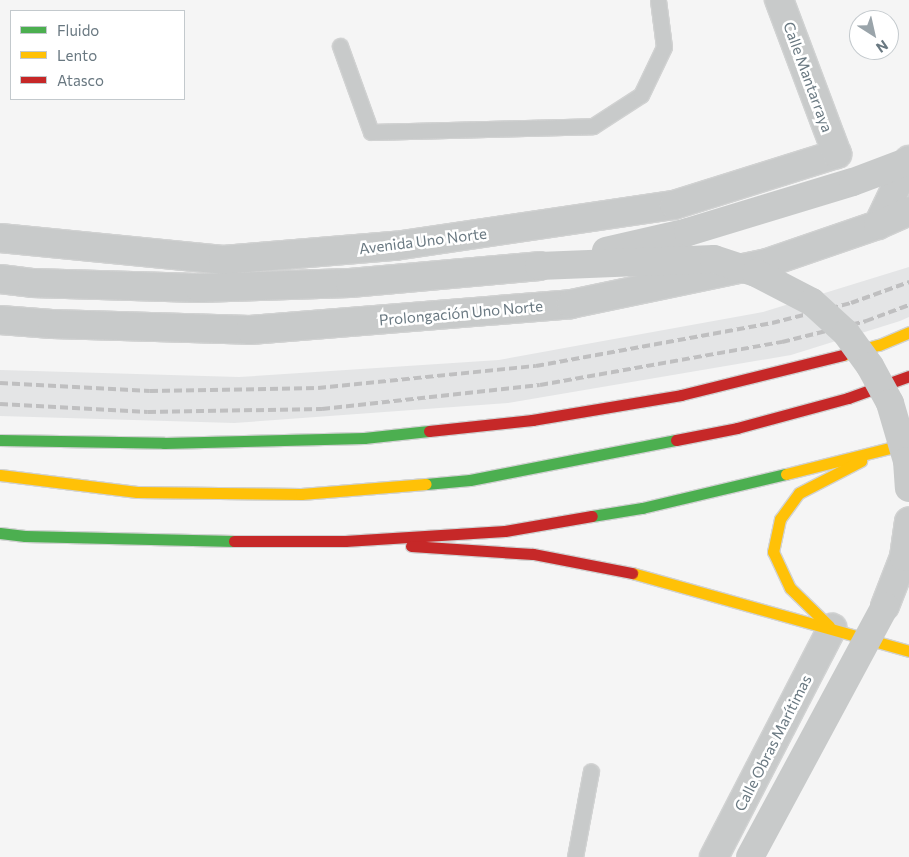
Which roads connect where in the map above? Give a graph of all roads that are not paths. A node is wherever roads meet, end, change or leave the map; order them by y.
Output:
1 (658, 0) edge
2 (779, 0) edge
3 (340, 46) dead end
4 (837, 154) joint
5 (909, 161) edge
6 (909, 211) edge
7 (878, 225) junction
8 (0, 238) edge
9 (539, 266) junction
10 (0, 279) edge
11 (0, 320) edge
12 (909, 332) edge
13 (909, 376) edge
14 (0, 440) edge
15 (909, 443) edge
16 (876, 453) junction
17 (0, 475) edge
18 (909, 488) edge
19 (909, 521) edge
20 (0, 533) edge
21 (346, 541) junction
22 (832, 628) junction
23 (909, 651) edge
24 (591, 772) dead end
25 (575, 857) edge
26 (714, 857) edge
27 (750, 857) edge

1 - 3 lane
2 - 4 street, Calle Mantarraya
4 - 8 street, Avenida Uno Norte
5 - 7 street
5 - 9 street, bridge
6 - 7 street, Prolongación Uno Norte
7 - 11 street, Prolongación Uno Norte
9 - 10 street
9 - 18 street, bridge
12 - 14 main road
13 - 17 main road
15 - 16 main road
16 - 21 main road
16 - 22 main road
19 - 27 street, bridge
20 - 21 main road
21 - 22 main road
22 - 23 main road
22 - 26 street, Calle Obras Marítimas
24 - 25 lane

